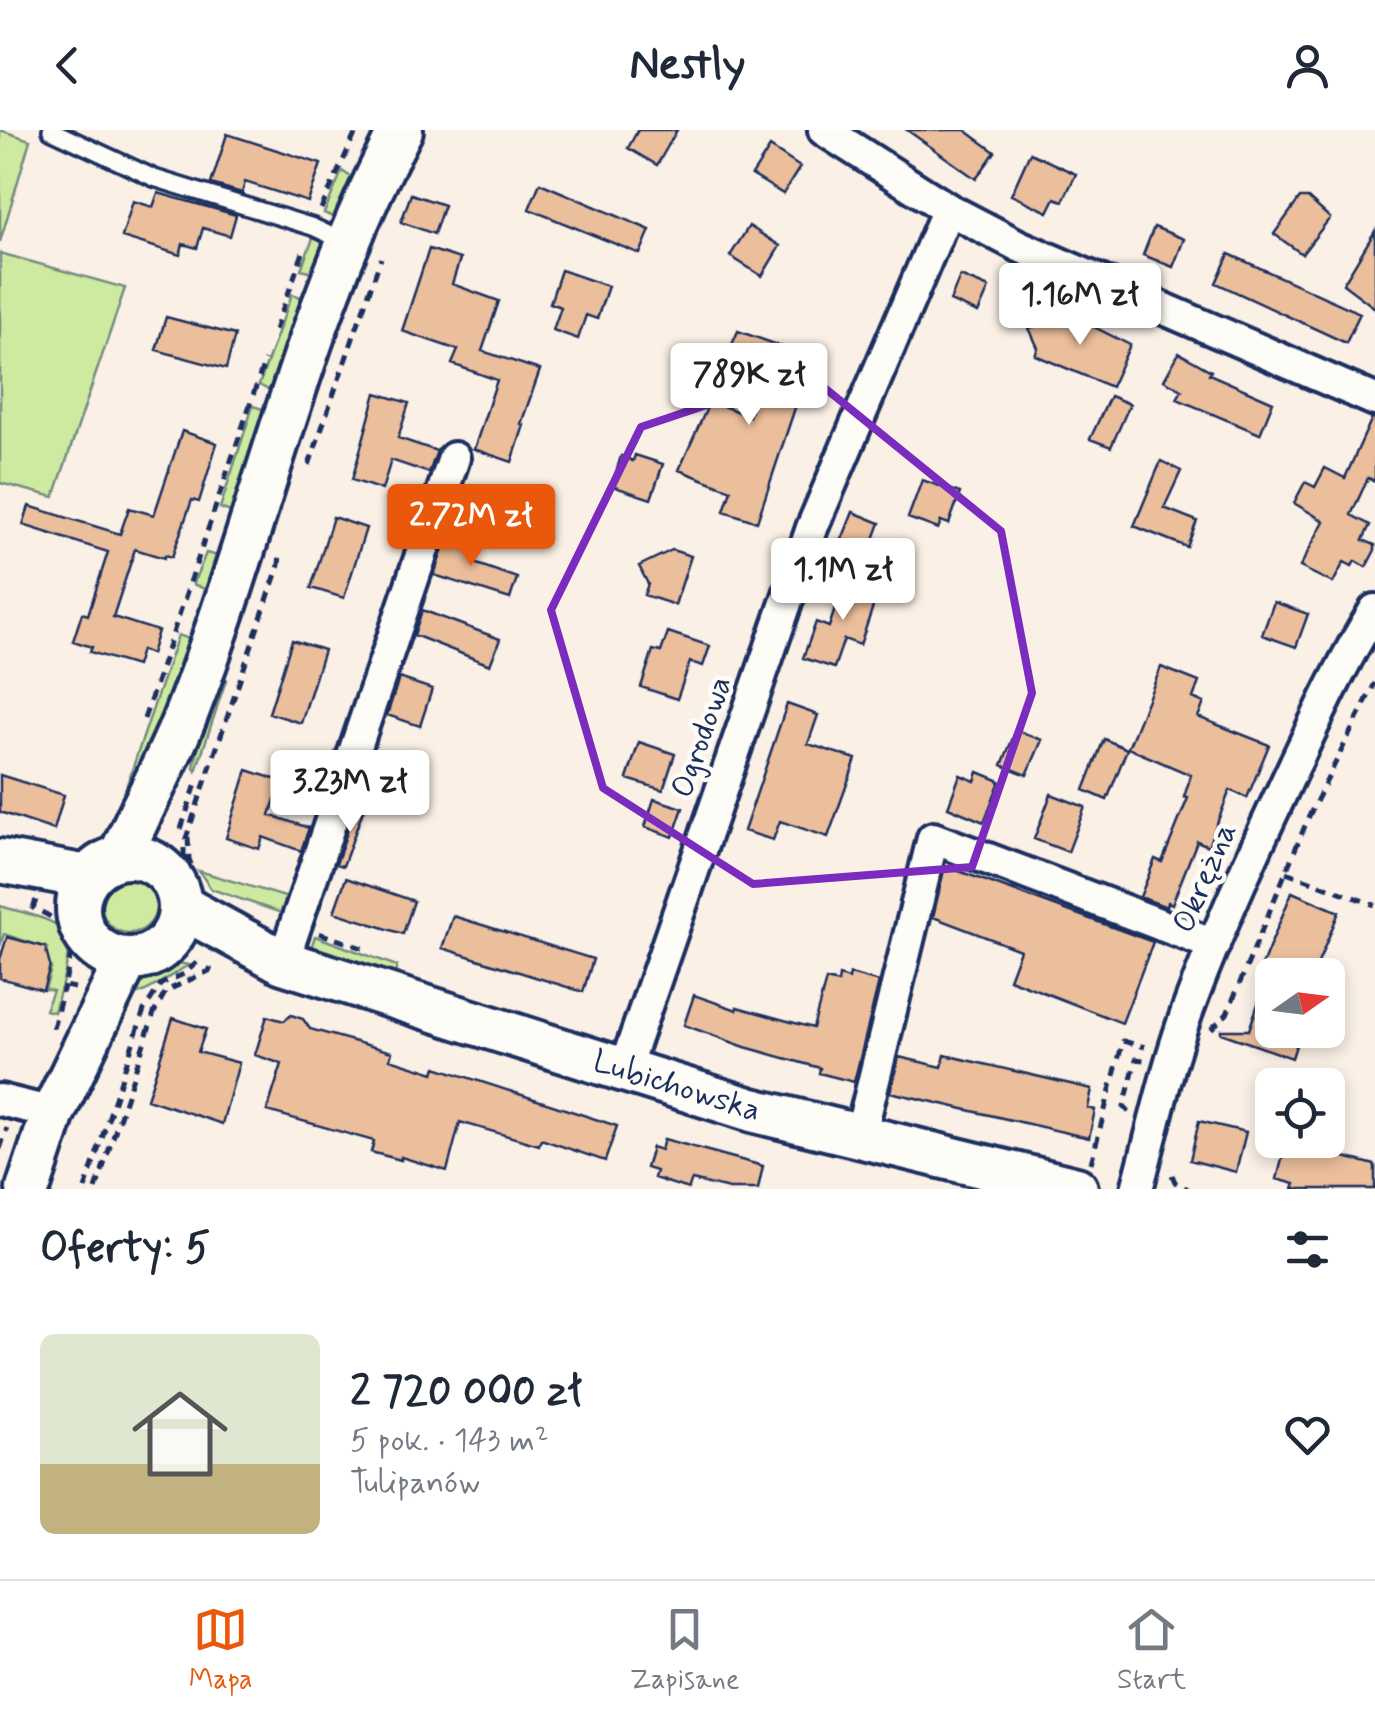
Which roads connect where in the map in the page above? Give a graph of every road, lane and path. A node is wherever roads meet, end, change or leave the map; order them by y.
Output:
1 (51, 130) edge
2 (400, 130) edge
3 (824, 130) edge
4 (948, 209) junction
5 (348, 244) junction
6 (1375, 400) edge
7 (454, 458) dead end
8 (1375, 610) edge
9 (1375, 683) edge
10 (208, 752) dead end
11 (224, 759) dead end
12 (188, 834) dead end
13 (0, 861) edge
14 (1298, 877) dead end
15 (18, 889) edge
16 (157, 906) junction
17 (1375, 906) edge
18 (1214, 946) junction
19 (283, 962) junction
20 (111, 999) junction
21 (154, 1013) junction
22 (1207, 1034) dead end
23 (1141, 1046) dead end
24 (624, 1070) junction
25 (0, 1100) edge
26 (56, 1108) junction
27 (860, 1137) junction
28 (1083, 1178) edge
29 (28, 1189) edge
30 (85, 1189) edge
31 (96, 1189) edge
32 (1137, 1189) edge

1 - 5 lane
2 - 5 street
3 - 4 street
4 - 6 street
4 - 24 street, Ogrodowa
5 - 16 street
7 - 19 street
8 - 18 street, Okrężna
9 - 22 path
10 - 11 path
12 - 16 path
13 - 16 street, Lubichowska
14 - 17 path
15 - 16 street, Lubichowska
15 - 20 path
16 - 19 street, Lubichowska
16 - 20 street
16 - 20 path
16 - 21 path
18 - 27 street
18 - 32 street, Okrężna
19 - 24 street, Lubichowska
20 - 21 path
20 - 26 street
20 - 30 path
21 - 31 path
23 - 28 path
24 - 27 street, Lubichowska
25 - 26 street
26 - 29 street
27 - 28 street, Lubichowska

